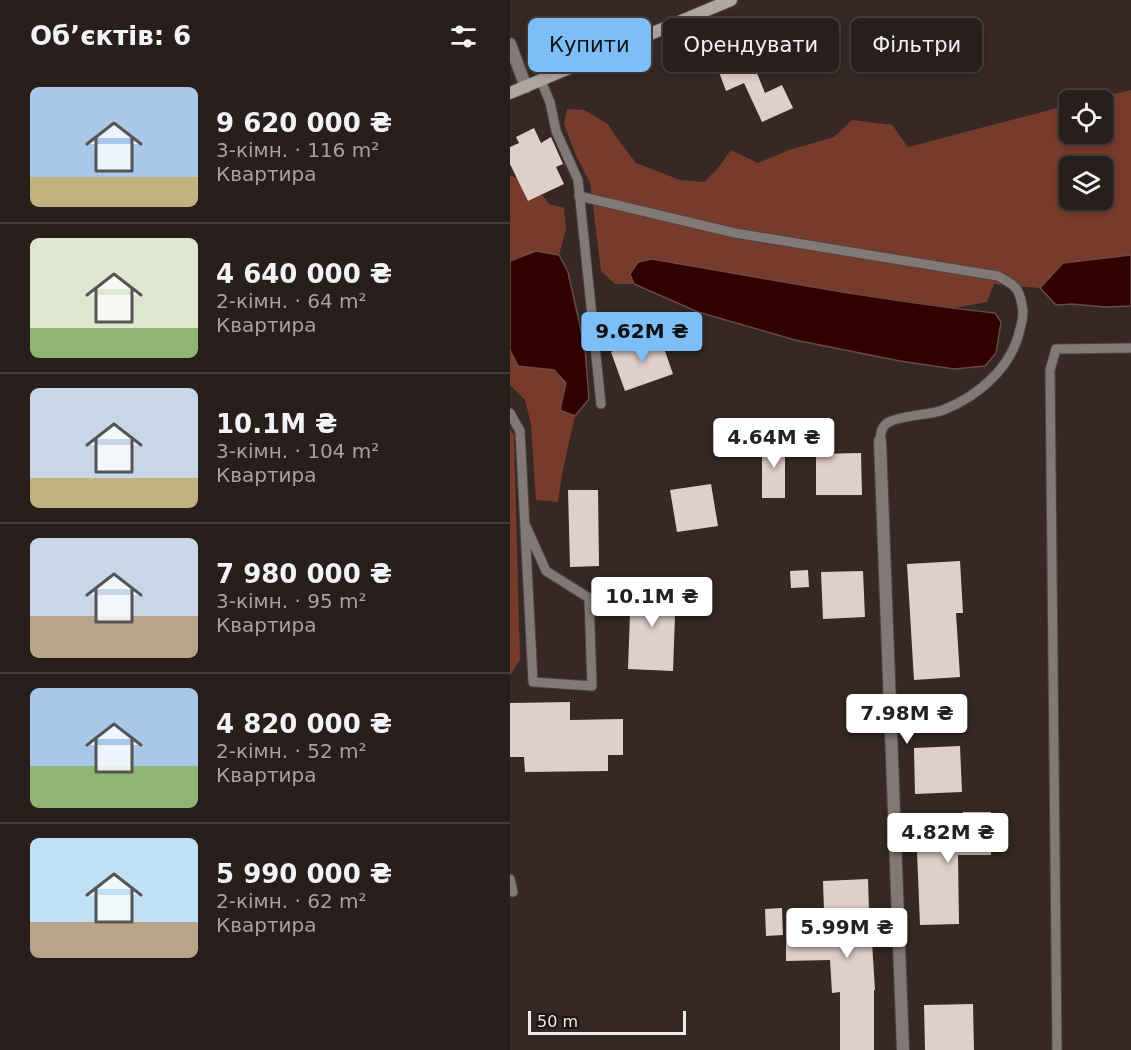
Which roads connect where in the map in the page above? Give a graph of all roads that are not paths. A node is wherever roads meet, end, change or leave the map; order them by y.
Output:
1 (731, 0) edge
2 (510, 44) edge
3 (541, 81) junction
4 (526, 87) junction
5 (510, 93) edge
6 (579, 196) junction
7 (1131, 348) edge
8 (602, 405) dead end
9 (510, 413) edge
10 (880, 441) joint
11 (525, 524) junction
12 (510, 879) edge
13 (513, 892) dead end
14 (903, 1050) edge
15 (1057, 1050) edge

1 - 3 main road
2 - 4 street
3 - 4 main road
3 - 6 lane
4 - 5 main road
6 - 8 lane
6 - 10 lane
7 - 15 lane
9 - 11 lane
10 - 14 street
11 - 11 lane
12 - 13 lane

